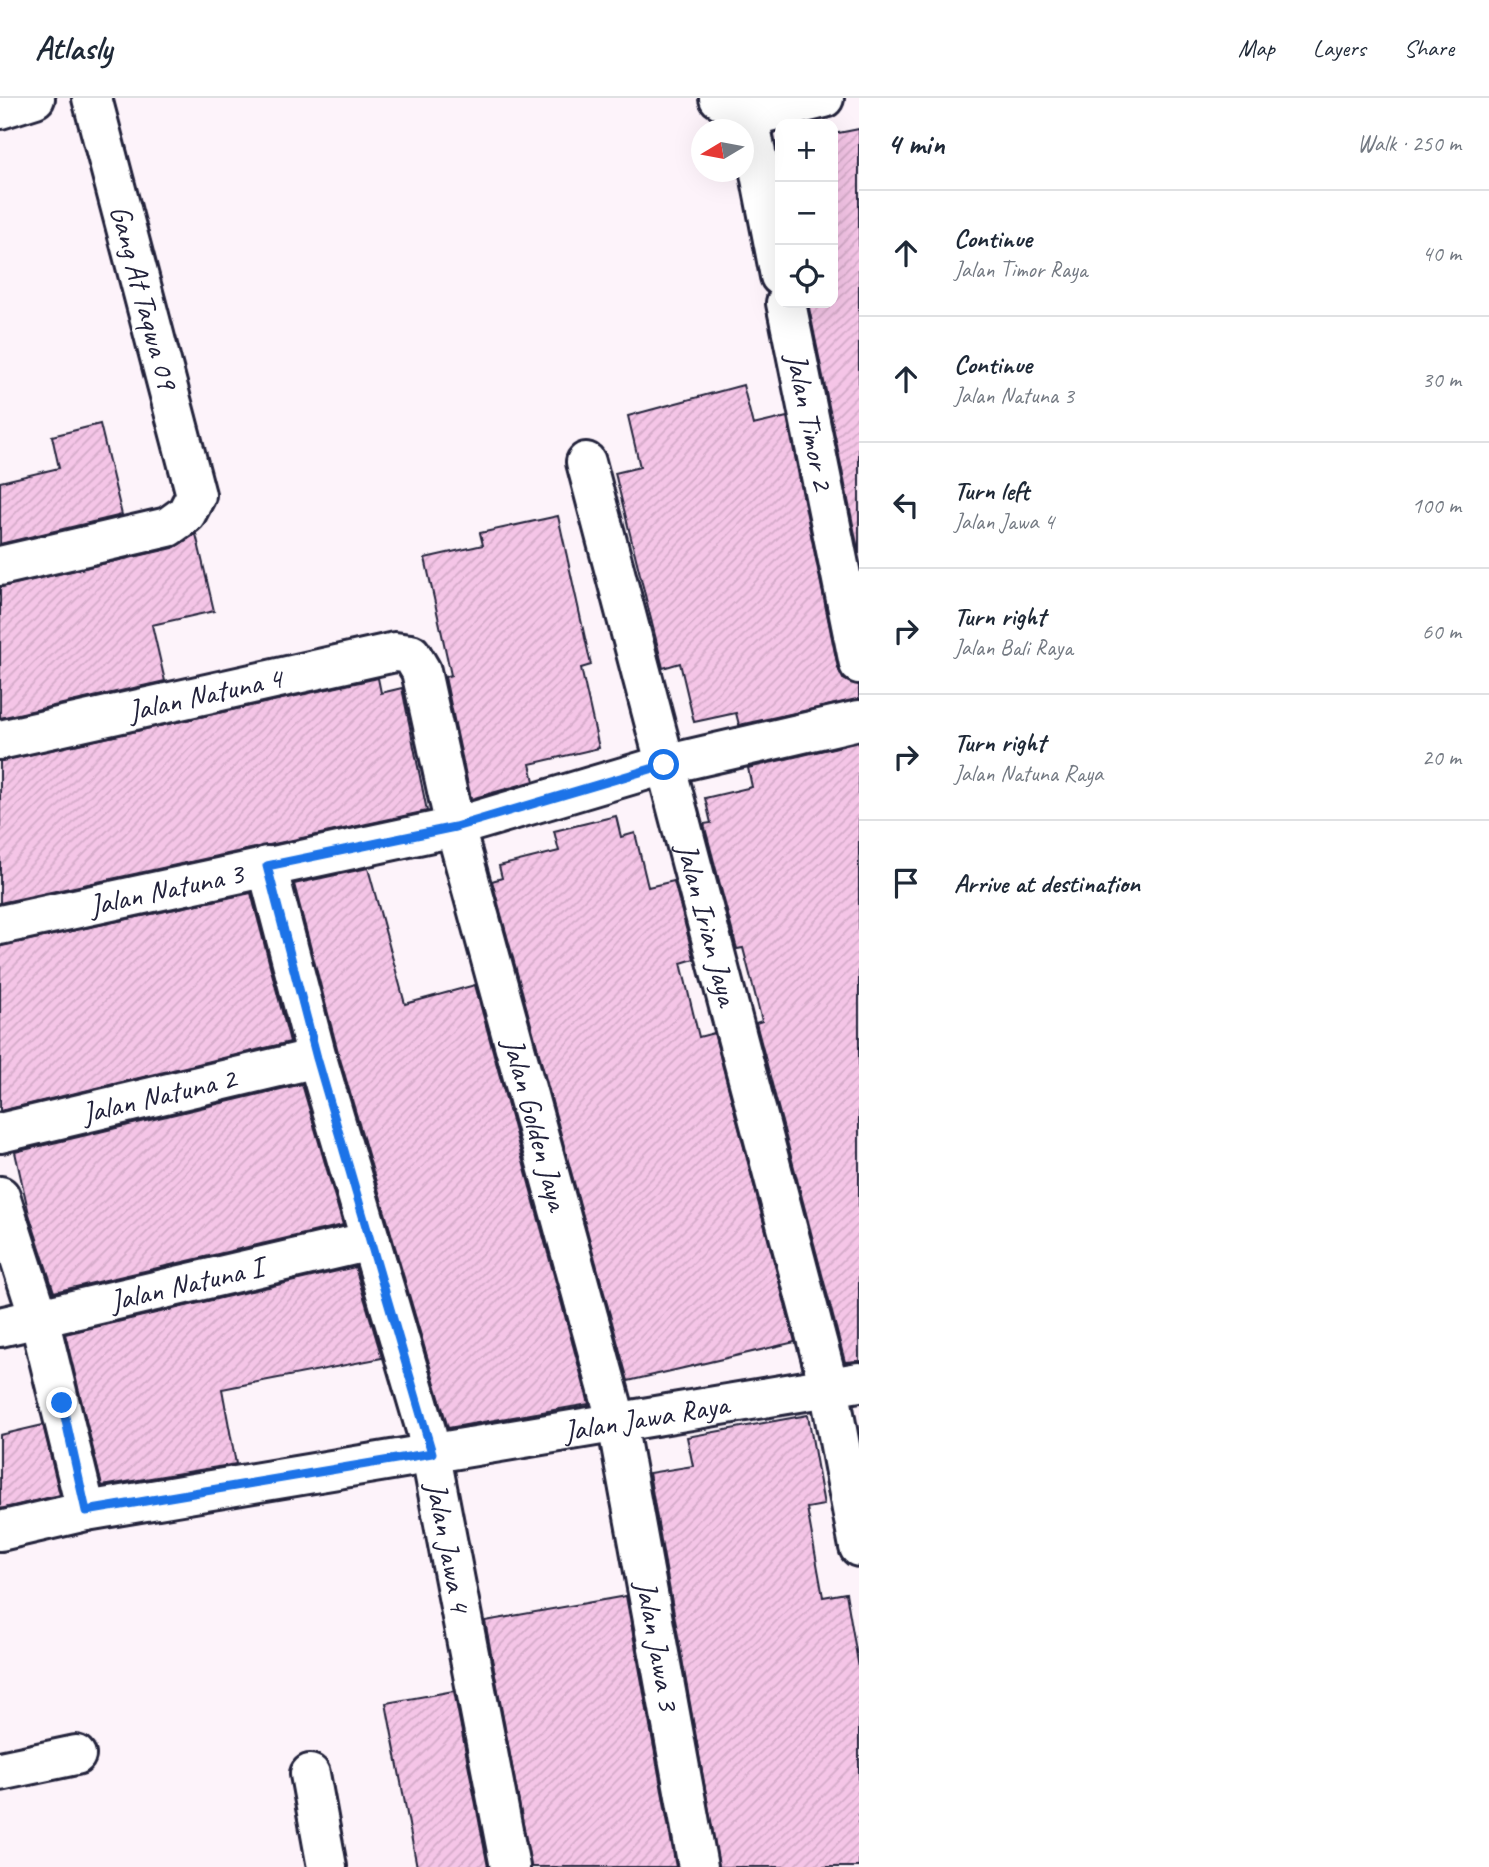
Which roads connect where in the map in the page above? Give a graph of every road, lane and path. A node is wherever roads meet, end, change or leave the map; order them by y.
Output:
1 (35, 98) edge
2 (92, 98) edge
3 (824, 98) edge
4 (0, 109) edge
5 (748, 119) edge
6 (754, 173) edge
7 (775, 256) edge
8 (787, 308) edge
9 (586, 462) dead end
10 (0, 566) edge
11 (411, 654) joint
12 (859, 664) edge
13 (859, 720) edge
14 (0, 740) edge
15 (664, 765) junction
16 (455, 827) junction
17 (267, 866) junction
18 (0, 925) edge
19 (317, 1058) junction
20 (0, 1133) edge
21 (0, 1196) edge
22 (372, 1241) junction
23 (39, 1318) junction
24 (0, 1327) edge
25 (844, 1385) edge
26 (617, 1423) junction
27 (432, 1453) junction
28 (86, 1511) junction
29 (0, 1531) edge
30 (859, 1547) edge
31 (76, 1755) dead end
32 (0, 1771) edge
33 (310, 1774) dead end
34 (327, 1867) edge
35 (510, 1867) edge
36 (698, 1867) edge

1 - 4 street
2 - 10 street, Gang At Taqwa 09
3 - 5 street
6 - 7 street
8 - 12 street, Jalan Timor 2
9 - 15 street, Jalan Irian Jaya
11 - 14 street, Jalan Natuna 4
11 - 16 street, Jalan Golden Jaya
13 - 15 street, Jalan Natuna 3
15 - 16 street, Jalan Natuna 3
15 - 25 street, Jalan Irian Jaya
16 - 17 street, Jalan Natuna 3
16 - 26 street, Jalan Golden Jaya
17 - 18 street, Jalan Natuna 3
17 - 19 street, Jalan Jawa 4
19 - 20 street, Jalan Natuna 2
19 - 22 street, Jalan Jawa 4
21 - 23 street
22 - 23 street, Jalan Natuna I
22 - 27 street, Jalan Jawa 4
23 - 24 street, Jalan Natuna I
23 - 28 street
25 - 26 street, Jalan Jawa Raya
25 - 30 street, Jalan Irian Jaya
26 - 27 street, Jalan Jawa Raya
26 - 36 street, Jalan Jawa 3
27 - 28 street, Jalan Jawa Raya
27 - 35 street, Jalan Jawa 4
28 - 29 street, Jalan Jawa Raya
31 - 32 street
33 - 34 street

